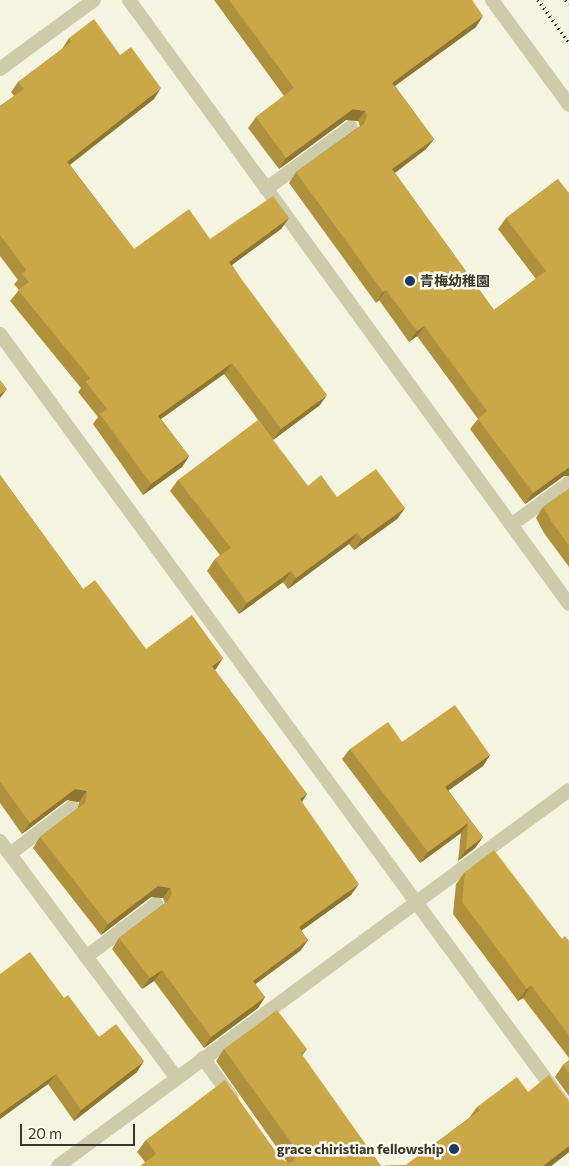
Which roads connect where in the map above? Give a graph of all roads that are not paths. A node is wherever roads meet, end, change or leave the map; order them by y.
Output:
1 (94, 0) edge
2 (129, 0) edge
3 (492, 0) edge
4 (0, 68) edge
5 (569, 106) edge
6 (351, 127) edge
7 (266, 189) junction
8 (0, 334) edge
9 (569, 483) edge
10 (511, 525) junction
11 (569, 604) edge
12 (569, 790) edge
13 (72, 807) edge
14 (0, 841) edge
15 (10, 854) junction
16 (416, 902) junction
17 (156, 904) edge
18 (86, 956) junction
19 (203, 1058) junction
20 (176, 1077) junction
21 (242, 1112) edge
22 (569, 1112) edge
23 (58, 1166) edge

1 - 4 street
2 - 7 street
3 - 5 street
6 - 7 street
7 - 10 street
8 - 16 street
9 - 10 street
10 - 11 street
12 - 16 street
13 - 15 street
14 - 15 street
15 - 18 street
16 - 19 street
16 - 22 street
17 - 18 street
18 - 20 street
19 - 20 street
19 - 21 street
20 - 23 street

